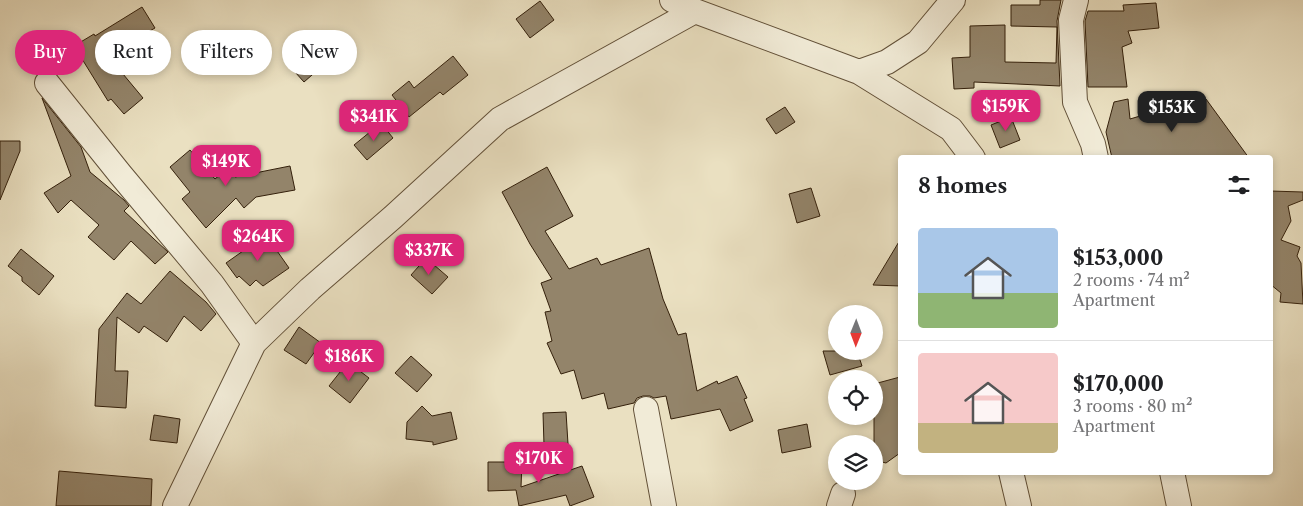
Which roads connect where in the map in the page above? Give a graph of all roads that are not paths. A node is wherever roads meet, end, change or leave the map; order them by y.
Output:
1 (672, 0) edge
2 (953, 0) edge
3 (1076, 0) edge
4 (694, 11) junction
5 (859, 72) junction
6 (47, 83) dead end
7 (971, 155) edge
8 (1095, 155) edge
9 (254, 343) junction
10 (646, 409) dead end
11 (1012, 475) edge
12 (1173, 475) edge
13 (175, 506) edge
14 (664, 506) edge
15 (1019, 506) edge
16 (1179, 506) edge

1 - 4 street
2 - 5 street
3 - 8 street
4 - 5 street
4 - 9 street
5 - 7 street
6 - 9 street
9 - 13 street
10 - 14 street
11 - 15 street
12 - 16 street

